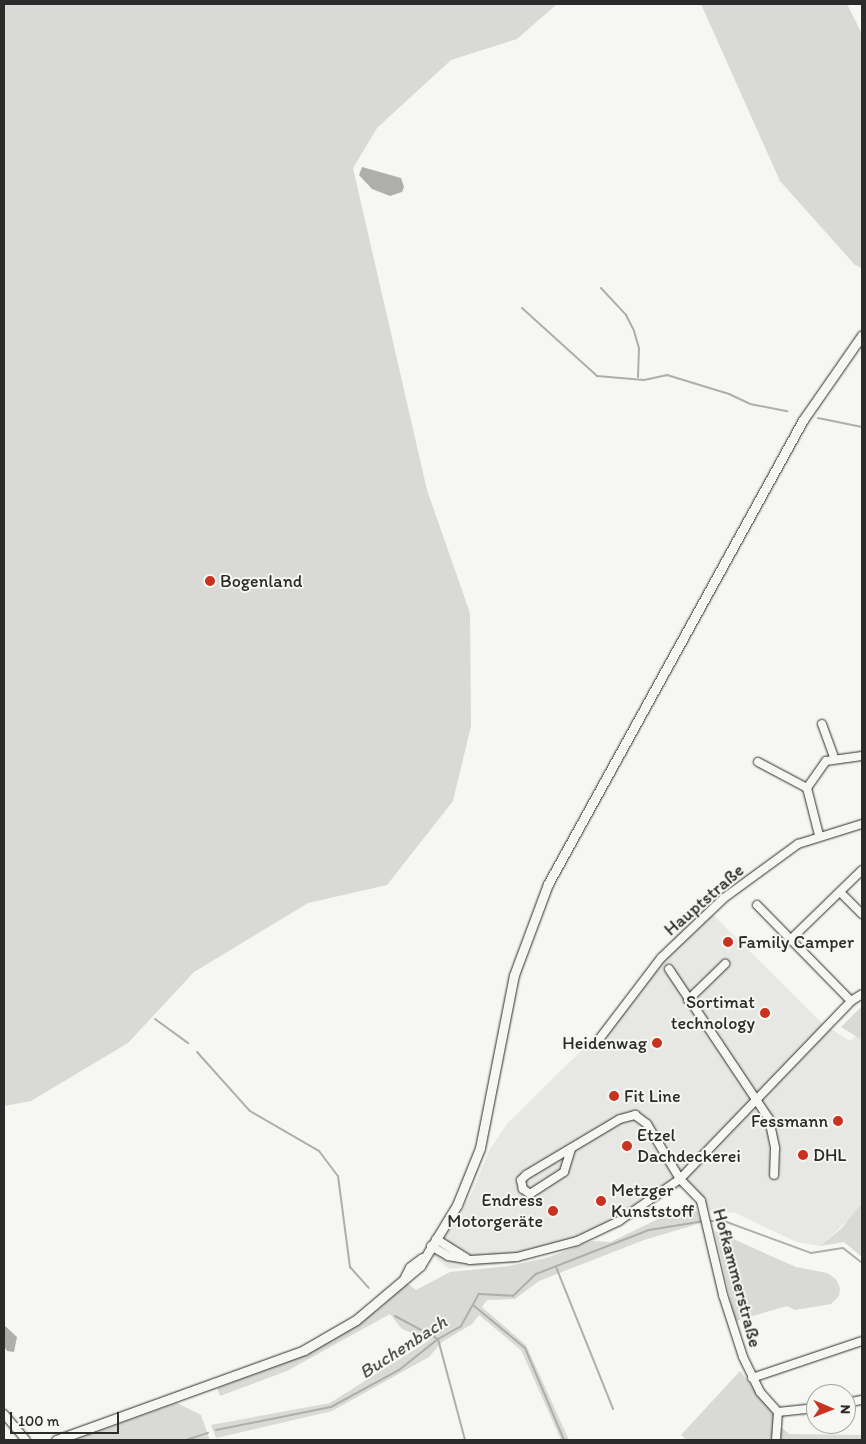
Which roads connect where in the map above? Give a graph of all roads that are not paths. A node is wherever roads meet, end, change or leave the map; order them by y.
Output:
1 (862, 335) edge
2 (822, 724) dead end
3 (862, 756) edge
4 (834, 758) junction
5 (758, 762) dead end
6 (807, 788) junction
7 (862, 824) edge
8 (819, 835) junction
9 (862, 870) edge
10 (841, 892) junction
11 (757, 906) dead end
12 (862, 914) edge
13 (790, 940) junction
14 (725, 964) dead end
15 (669, 969) dead end
16 (862, 994) edge
17 (688, 1000) junction
18 (851, 1001) junction
19 (597, 1042) dead end
20 (757, 1102) junction
21 (571, 1149) junction
22 (774, 1176) dead end
23 (680, 1179) junction
24 (433, 1242) junction
25 (862, 1341) edge
26 (752, 1378) junction
27 (806, 1409) edge
28 (778, 1412) junction
29 (4, 1414) edge
30 (26, 1440) edge
31 (56, 1440) edge
32 (776, 1440) edge

1 - 24 main road
2 - 4 street
3 - 4 street
4 - 6 street
5 - 6 street
6 - 8 street
7 - 8 street, Hauptstraße
8 - 19 street, Hauptstraße
9 - 10 street
10 - 12 street
10 - 13 street
11 - 13 street
13 - 18 street
14 - 17 street
15 - 17 street
16 - 18 street
17 - 20 street
18 - 20 street
20 - 22 street
20 - 23 street
21 - 21 street, Hofkammerstraße
21 - 23 street, Hofkammerstraße
23 - 24 street
23 - 26 street, Hofkammerstraße
24 - 31 main road
25 - 26 street
26 - 28 street, Hofkammerstraße
27 - 28 street
28 - 32 street
29 - 30 street

